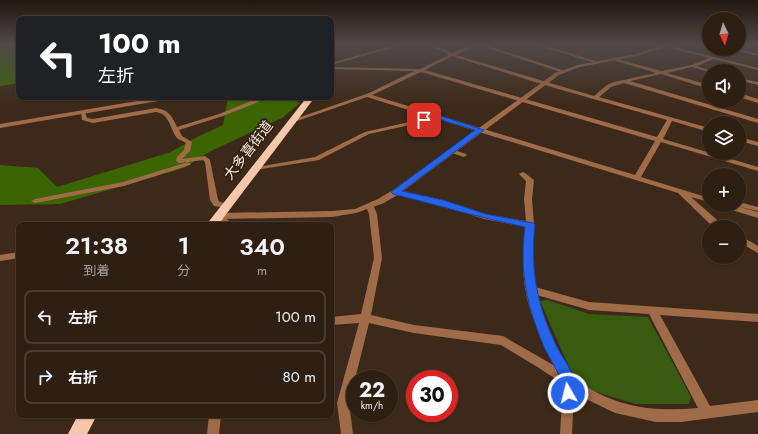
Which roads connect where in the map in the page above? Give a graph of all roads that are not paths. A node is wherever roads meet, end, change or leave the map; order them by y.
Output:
1 (433, 64) edge
2 (482, 64) edge
3 (542, 64) edge
4 (588, 64) edge
5 (633, 64) edge
6 (697, 64) edge
7 (739, 64) edge
8 (692, 66) junction
9 (334, 68) edge
10 (702, 69) edge
11 (758, 69) edge
12 (421, 70) junction
13 (563, 71) junction
14 (663, 73) junction
15 (624, 81) junction
16 (746, 81) edge
17 (543, 83) junction
18 (758, 84) edge
19 (702, 85) edge
20 (370, 94) junction
21 (746, 97) edge
22 (595, 98) junction
23 (132, 100) edge
24 (154, 100) edge
25 (259, 100) edge
26 (309, 100) edge
27 (521, 100) junction
28 (758, 101) edge
29 (266, 104) dead end
30 (238, 110) junction
31 (83, 113) junction
32 (438, 117) junction
33 (671, 119) junction
34 (295, 120) junction
35 (0, 121) edge
36 (12, 122) junction
37 (758, 122) edge
38 (0, 126) edge
39 (483, 128) junction
40 (702, 128) edge
41 (175, 129) junction
42 (746, 140) edge
43 (660, 141) junction
44 (758, 144) edge
45 (452, 151) junction
46 (464, 155) dead end
47 (205, 158) junction
48 (257, 169) junction
49 (758, 169) edge
50 (523, 174) dead end
51 (638, 176) junction
52 (680, 191) junction
53 (396, 192) junction
54 (702, 193) edge
55 (702, 198) edge
56 (35, 201) dead end
57 (227, 206) junction
58 (746, 206) edge
59 (370, 207) junction
60 (758, 209) edge
61 (746, 211) edge
62 (758, 215) edge
63 (219, 216) junction
64 (711, 220) edge
65 (214, 222) edge
66 (226, 222) edge
67 (530, 225) junction
68 (746, 242) edge
69 (758, 250) edge
70 (16, 256) edge
71 (0, 258) edge
72 (530, 289) junction
73 (652, 310) junction
74 (365, 318) junction
75 (758, 318) edge
76 (334, 321) edge
77 (569, 381) junction
78 (758, 406) edge
79 (707, 413) junction
80 (86, 418) edge
81 (215, 418) edge
82 (77, 434) edge
83 (213, 434) edge
84 (347, 434) edge
85 (566, 434) edge

1 - 12 street
2 - 17 street
3 - 13 street
4 - 13 street
5 - 14 street
6 - 8 street
7 - 11 street
8 - 10 street
8 - 14 street
9 - 12 street
12 - 20 street
12 - 27 street
13 - 17 street
14 - 15 street
14 - 19 street
15 - 22 street
15 - 37 street
16 - 18 street
17 - 22 street
17 - 27 street
20 - 32 street
20 - 34 street
20 - 39 street
21 - 28 street
22 - 33 street
23 - 36 street
24 - 31 street
25 - 30 street
26 - 34 highway, 大多喜街道
27 - 39 street
27 - 43 street
29 - 30 street
30 - 41 street
31 - 36 street
31 - 41 street
32 - 39 street
32 - 48 street
33 - 40 street
33 - 43 street
34 - 48 highway, 大多喜街道
35 - 36 street
36 - 38 street
39 - 45 street
39 - 51 street
41 - 47 street
42 - 44 street
43 - 49 street
43 - 51 street
45 - 46 street
45 - 53 street
47 - 56 street
47 - 57 street
48 - 57 highway, 大多喜街道
50 - 67 street
51 - 52 street
51 - 54 street
52 - 55 street
52 - 64 street
53 - 59 street
53 - 67 street
57 - 63 highway, 大多喜街道
58 - 60 street
59 - 63 street
59 - 74 street
61 - 62 street
63 - 65 highway, 大多喜街道
63 - 66 street
67 - 72 street
68 - 69 street
70 - 71 street
72 - 73 street
72 - 77 street
73 - 75 street
73 - 79 street
74 - 76 street
74 - 77 street
74 - 84 street
77 - 79 street
77 - 85 street
78 - 79 street
80 - 82 highway
81 - 83 street

